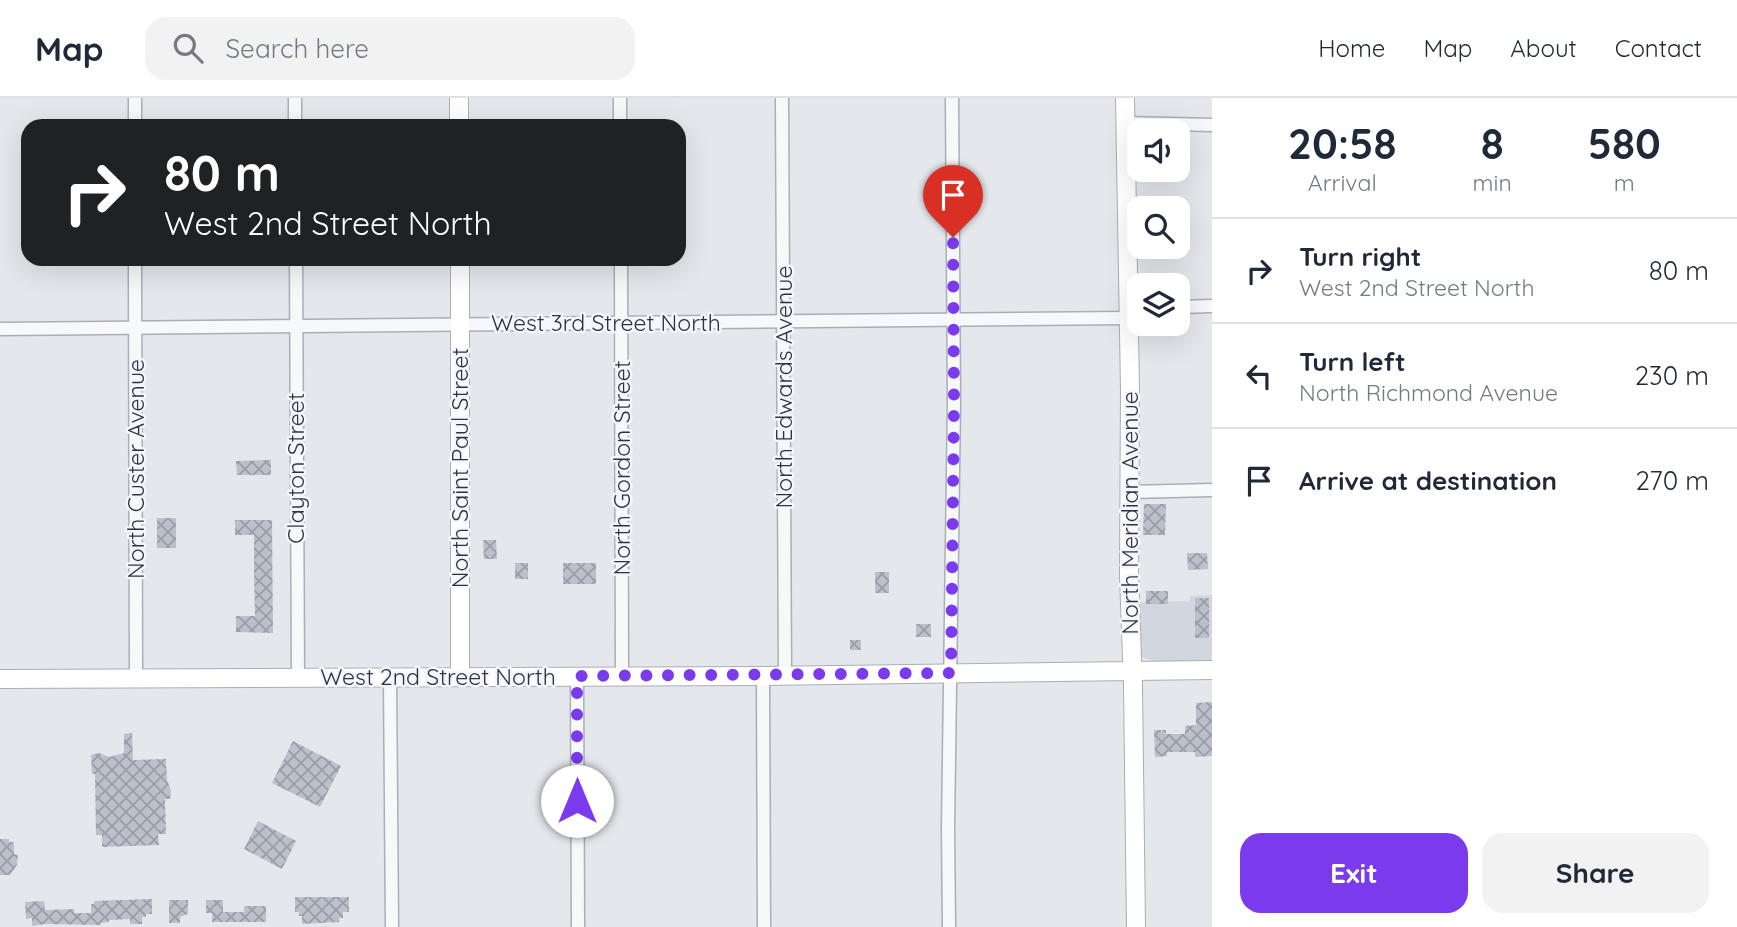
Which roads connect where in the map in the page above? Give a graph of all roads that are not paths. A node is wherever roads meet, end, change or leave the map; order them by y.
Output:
1 (135, 98) edge
2 (295, 98) edge
3 (459, 98) edge
4 (620, 98) edge
5 (782, 98) edge
6 (951, 98) edge
7 (1125, 98) edge
8 (135, 119) edge
9 (295, 119) edge
10 (459, 119) edge
11 (620, 119) edge
12 (1125, 123) junction
13 (1212, 125) edge
14 (135, 266) edge
15 (296, 266) edge
16 (460, 266) edge
17 (621, 266) edge
18 (1131, 273) edge
19 (1190, 306) edge
20 (1212, 306) edge
21 (1127, 310) edge
22 (953, 320) junction
23 (783, 321) junction
24 (621, 323) junction
25 (460, 324) junction
26 (296, 325) junction
27 (136, 326) junction
28 (0, 329) edge
29 (1132, 336) edge
30 (1212, 490) edge
31 (1130, 492) junction
32 (1132, 670) junction
33 (1212, 670) edge
34 (951, 673) junction
35 (785, 675) junction
36 (577, 676) junction
37 (622, 676) junction
38 (764, 676) junction
39 (390, 677) junction
40 (460, 677) junction
41 (298, 678) junction
42 (0, 679) edge
43 (136, 679) junction
44 (391, 927) edge
45 (578, 927) edge
46 (764, 927) edge
47 (949, 927) edge
48 (1136, 927) edge

1 - 8 street
2 - 9 street
3 - 10 street
4 - 11 street
5 - 23 street, North Edwards Avenue
6 - 22 street
7 - 12 street, North Meridian Avenue
12 - 13 street
12 - 18 street, North Meridian Avenue
14 - 27 street, North Custer Avenue
15 - 26 street, Clayton Street
16 - 25 street, North Saint Paul Street
17 - 24 street, North Gordon Street
19 - 20 street
21 - 22 street, West 3rd Street North
22 - 23 street, West 3rd Street North
22 - 34 street
23 - 24 street, West 3rd Street North
23 - 35 street, North Edwards Avenue
24 - 25 street, West 3rd Street North
24 - 37 street, North Gordon Street
25 - 26 street, West 3rd Street North
25 - 40 street, North Saint Paul Street
26 - 27 street, West 3rd Street North
26 - 41 street, Clayton Street
27 - 28 street, West 3rd Street North
27 - 43 street, North Custer Avenue
29 - 31 street, North Meridian Avenue
30 - 31 street
31 - 32 street, North Meridian Avenue
32 - 33 street, West 2nd Street North
32 - 34 street, West 2nd Street North
32 - 48 street, North Meridian Avenue
34 - 35 street, West 2nd Street North
34 - 47 street
35 - 38 street, West 2nd Street North
36 - 37 street, West 2nd Street North
36 - 40 street, West 2nd Street North
36 - 45 street
37 - 38 street, West 2nd Street North
38 - 46 street
39 - 40 street, West 2nd Street North
39 - 41 street, West 2nd Street North
39 - 44 street
41 - 43 street, West 2nd Street North
42 - 43 street, West 2nd Street North

